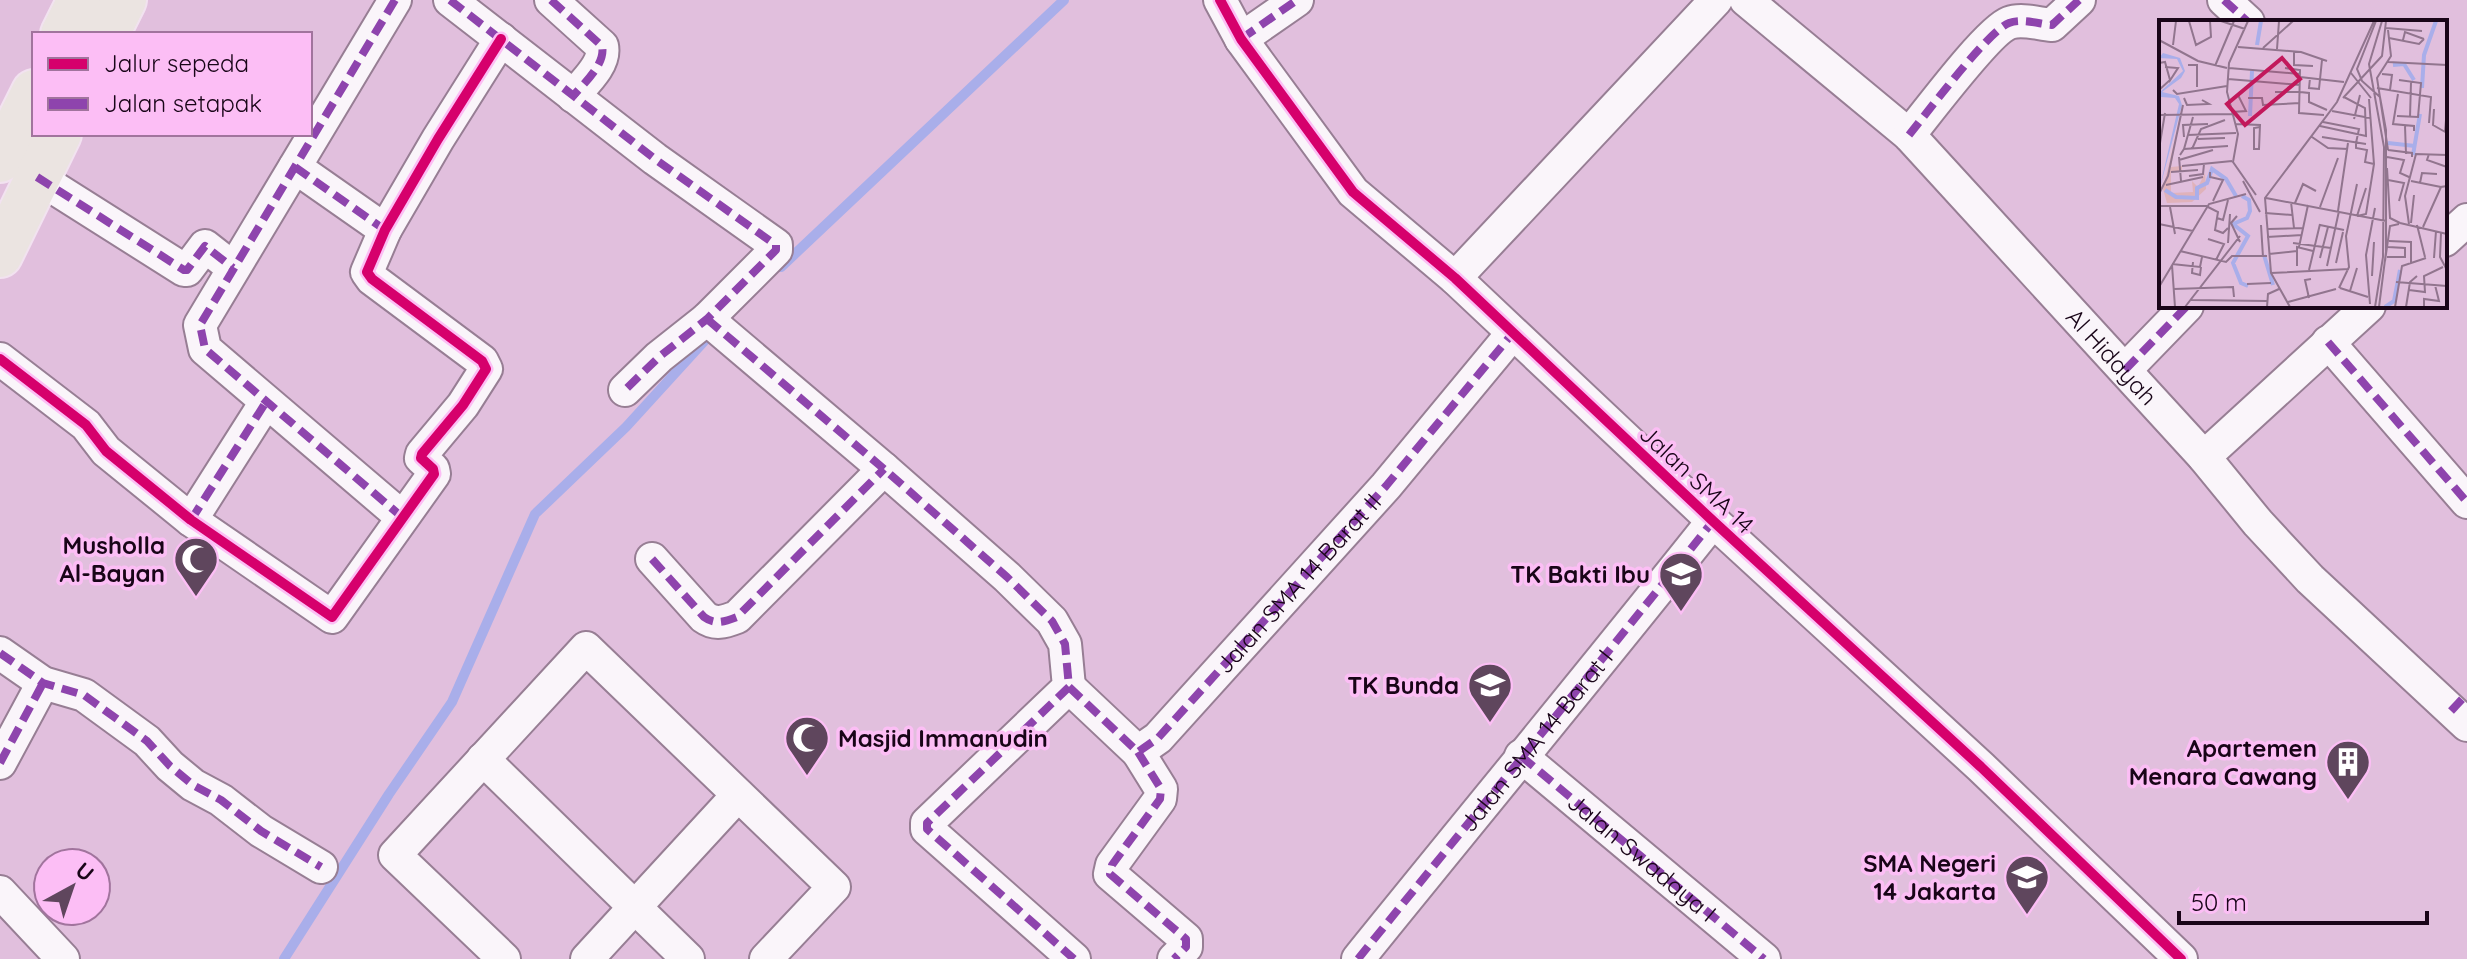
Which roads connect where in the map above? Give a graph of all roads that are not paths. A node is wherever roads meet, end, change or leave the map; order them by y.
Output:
1 (80, 0) edge
2 (124, 0) edge
3 (395, 0) edge
4 (450, 0) edge
5 (551, 0) edge
6 (1220, 0) edge
7 (1297, 0) edge
8 (1716, 0) edge
9 (1746, 0) edge
10 (2079, 0) edge
11 (2224, 0) edge
12 (2246, 20) edge
13 (64, 32) edge
14 (108, 32) edge
15 (501, 39) junction
16 (1241, 39) junction
17 (573, 96) junction
18 (32, 102) edge
19 (1909, 135) junction
20 (57, 136) edge
21 (295, 167) junction
22 (19, 169) edge
23 (2467, 220) edge
24 (385, 230) junction
25 (2447, 238) edge
26 (0, 255) edge
27 (233, 268) junction
28 (1455, 278) junction
29 (2185, 308) edge
30 (2367, 308) edge
31 (714, 326) junction
32 (1512, 334) junction
33 (2328, 342) junction
34 (0, 359) edge
35 (2125, 370) junction
36 (625, 390) dead end
37 (266, 402) junction
38 (2204, 457) junction
39 (884, 469) junction
40 (2467, 502) edge
41 (402, 517) junction
42 (191, 520) junction
43 (1713, 521) junction
44 (652, 559) dead end
45 (0, 653) edge
46 (43, 683) junction
47 (1069, 687) junction
48 (2462, 710) edge
49 (1138, 752) junction
50 (1521, 756) junction
51 (483, 759) junction
52 (0, 763) edge
53 (738, 795) junction
54 (321, 867) dead end
55 (0, 892) edge
56 (635, 907) junction
57 (63, 959) edge
58 (504, 959) edge
59 (587, 959) edge
60 (688, 959) edge
61 (766, 959) edge
62 (1074, 959) edge
63 (1174, 959) edge
64 (1358, 959) edge
65 (1764, 959) edge
66 (2181, 959) edge

1 - 13 main road
2 - 14 main road
3 - 21 street
4 - 15 street
5 - 17 street
6 - 16 street, Jalan SMA 14
7 - 16 street
8 - 28 street
9 - 19 street, Al Hidayah
10 - 19 street
11 - 12 street
15 - 17 street
15 - 24 street
16 - 28 street, Jalan SMA 14
17 - 31 street
18 - 22 main road
19 - 35 street, Al Hidayah
20 - 22 main road
21 - 24 street
21 - 27 street
22 - 26 main road
22 - 27 street
23 - 25 street
24 - 41 street
27 - 37 street
28 - 32 street, Jalan SMA 14
29 - 35 street
30 - 33 street
31 - 36 street
31 - 39 street
32 - 43 street, Jalan SMA 14
32 - 49 street, Jalan SMA 14 Barat II
33 - 38 street
33 - 40 street
34 - 42 street
35 - 38 street, Al Hidayah
37 - 41 street
37 - 42 street
38 - 48 street, Al Hidayah
39 - 44 street
39 - 47 street
41 - 42 street
43 - 50 street, Jalan SMA 14 Barat I
43 - 66 street, Jalan SMA 14
45 - 46 street
46 - 52 street
46 - 54 street
47 - 49 street
47 - 62 street
49 - 63 street
50 - 64 street, Jalan SMA 14 Barat I
50 - 65 street, Jalan Swadaya I
51 - 53 street
51 - 56 street
51 - 58 street
53 - 56 street
53 - 61 street
55 - 57 street
56 - 59 street
56 - 60 street

